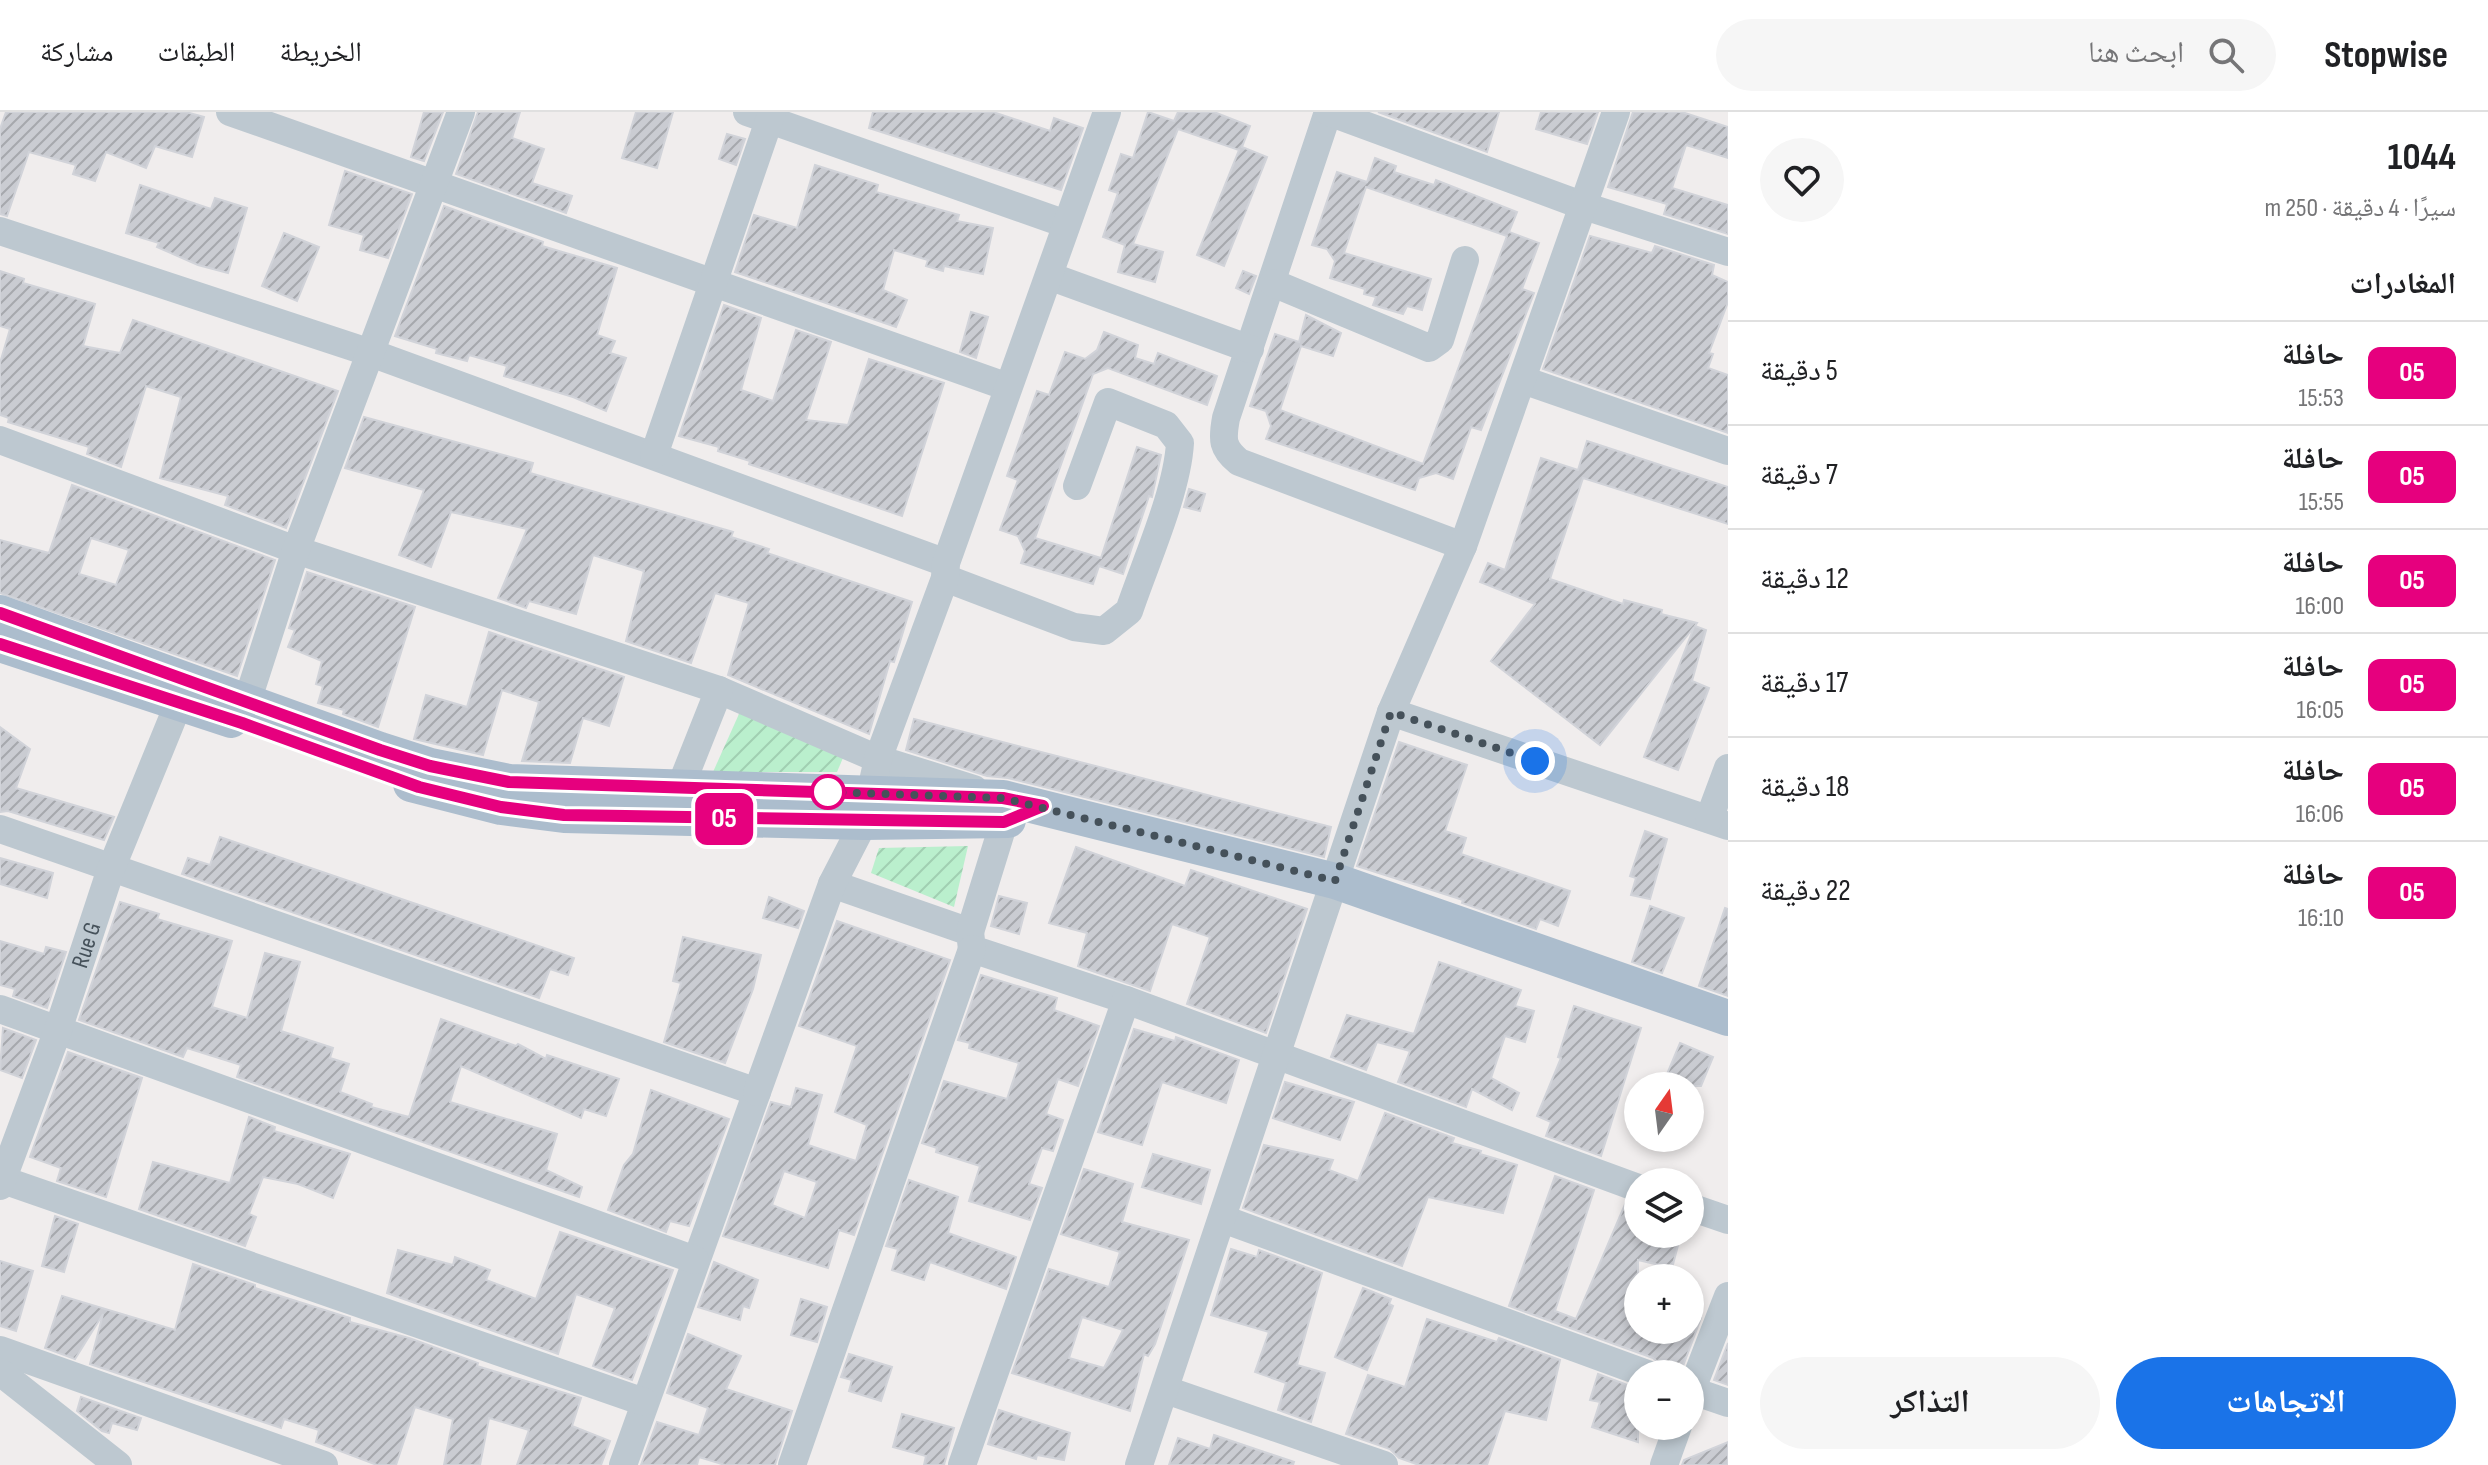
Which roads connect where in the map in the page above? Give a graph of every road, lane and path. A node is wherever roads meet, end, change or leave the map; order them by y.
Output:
1 (230, 112) edge
2 (461, 112) edge
3 (1107, 112) edge
4 (1328, 112) edge
5 (1616, 112) edge
6 (763, 115) edge
7 (435, 186) junction
8 (1584, 206) junction
9 (1066, 224) junction
10 (0, 231) edge
11 (1728, 252) edge
12 (1465, 260) dead end
13 (1049, 276) junction
14 (714, 283) junction
15 (1273, 283) junction
16 (1250, 349) junction
17 (371, 353) junction
18 (1523, 380) junction
19 (1008, 387) junction
20 (0, 440) edge
21 (1728, 451) edge
22 (654, 455) junction
23 (1077, 486) dead end
24 (1463, 546) junction
25 (296, 550) junction
26 (945, 570) junction
27 (0, 613) edge
28 (0, 644) edge
29 (719, 690) junction
30 (180, 692) junction
31 (244, 712) junction
32 (1391, 712) junction
33 (1728, 768) edge
34 (680, 788) junction
35 (871, 791) junction
36 (1004, 810) junction
37 (1718, 823) edge
38 (0, 829) edge
39 (111, 869) junction
40 (1335, 881) junction
41 (832, 884) junction
42 (971, 940) junction
43 (1126, 1000) junction
44 (0, 1009) edge
45 (1728, 1018) edge
46 (58, 1030) junction
47 (1276, 1056) junction
48 (757, 1092) junction
49 (1, 1182) edge
50 (1624, 1183) edge
51 (1704, 1212) edge
52 (1223, 1219) junction
53 (1728, 1220) edge
54 (695, 1260) junction
55 (1728, 1296) edge
56 (0, 1350) edge
57 (1702, 1360) edge
58 (1624, 1366) edge
59 (0, 1372) edge
60 (1166, 1390) junction
61 (1704, 1395) edge
62 (644, 1402) junction
63 (1728, 1403) edge
64 (1673, 1440) edge
65 (295, 1460) edge
66 (118, 1465) edge
67 (324, 1465) edge
68 (623, 1465) edge
69 (792, 1465) edge
70 (962, 1465) edge
71 (1139, 1465) edge
72 (1384, 1465) edge
73 (1664, 1465) edge

1 - 7 street
2 - 7 street
3 - 9 street
4 - 8 street
4 - 15 street
5 - 8 street
6 - 9 street
6 - 14 street
7 - 14 street
7 - 17 street
8 - 11 street
8 - 18 street
9 - 13 street
10 - 17 street
12 - 15 street
13 - 16 street
13 - 19 street
14 - 19 street
14 - 22 street
15 - 16 street
16 - 24 street
17 - 22 street
17 - 25 street
18 - 21 street
18 - 24 street
19 - 26 street
20 - 25 street
22 - 26 street
23 - 26 street
24 - 32 street
25 - 29 street
25 - 31 street
26 - 35 street
27 - 30 main road
28 - 30 main road
29 - 34 street
29 - 35 street
30 - 31 main road
30 - 39 street, Rue G
31 - 34 main road
31 - 35 main road
32 - 37 street
32 - 40 street
33 - 37 street
34 - 35 main road
35 - 36 main road
35 - 41 street
36 - 40 main road
36 - 42 street
38 - 39 street
39 - 46 street, Rue G
39 - 48 street
40 - 45 main road
40 - 47 street
41 - 42 street
41 - 48 street
42 - 43 street
42 - 69 street
43 - 47 street
43 - 70 street
44 - 46 street
46 - 49 street, Rue G
46 - 54 street
47 - 50 street
47 - 52 street
48 - 54 street
49 - 62 street
51 - 53 street
52 - 58 street
52 - 60 street
54 - 62 street
55 - 57 street
56 - 65 street
59 - 66 street
60 - 71 street
60 - 72 street
61 - 63 street
62 - 68 street
64 - 73 street
65 - 67 street

